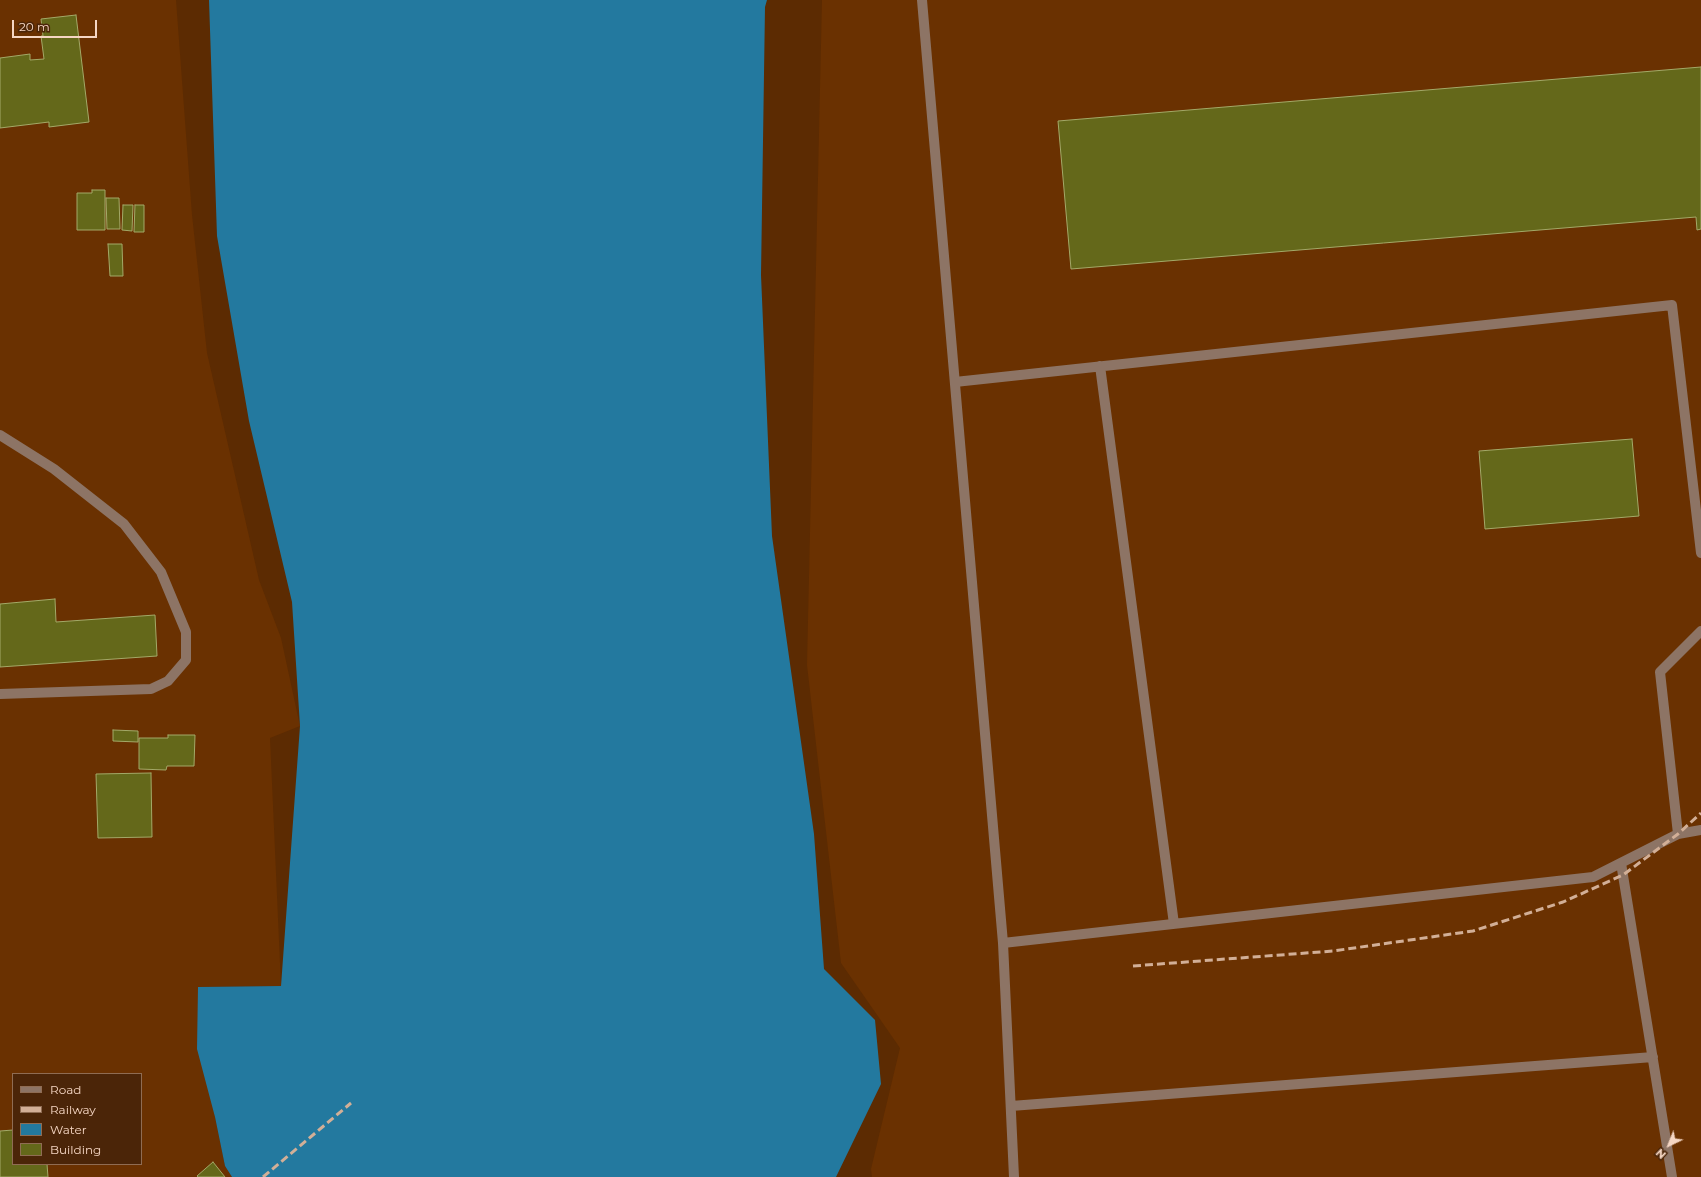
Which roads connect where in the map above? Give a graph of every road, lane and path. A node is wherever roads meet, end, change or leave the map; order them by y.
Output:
1 (922, 0) edge
2 (1100, 366) junction
3 (955, 382) junction
4 (0, 435) edge
5 (1701, 553) edge
6 (1701, 631) edge
7 (0, 694) edge
8 (1701, 830) edge
9 (1678, 834) junction
10 (1621, 863) junction
11 (1174, 924) junction
12 (1003, 943) junction
13 (1653, 1058) junction
14 (1011, 1106) junction
15 (1014, 1177) edge
16 (1672, 1177) edge

1 - 3 lane
2 - 3 lane
2 - 5 lane
2 - 11 lane
3 - 12 lane
4 - 7 lane
6 - 9 lane
8 - 9 lane
9 - 10 lane
10 - 11 lane
10 - 13 lane
11 - 12 lane
12 - 14 lane
13 - 14 lane
13 - 16 lane
14 - 15 lane

